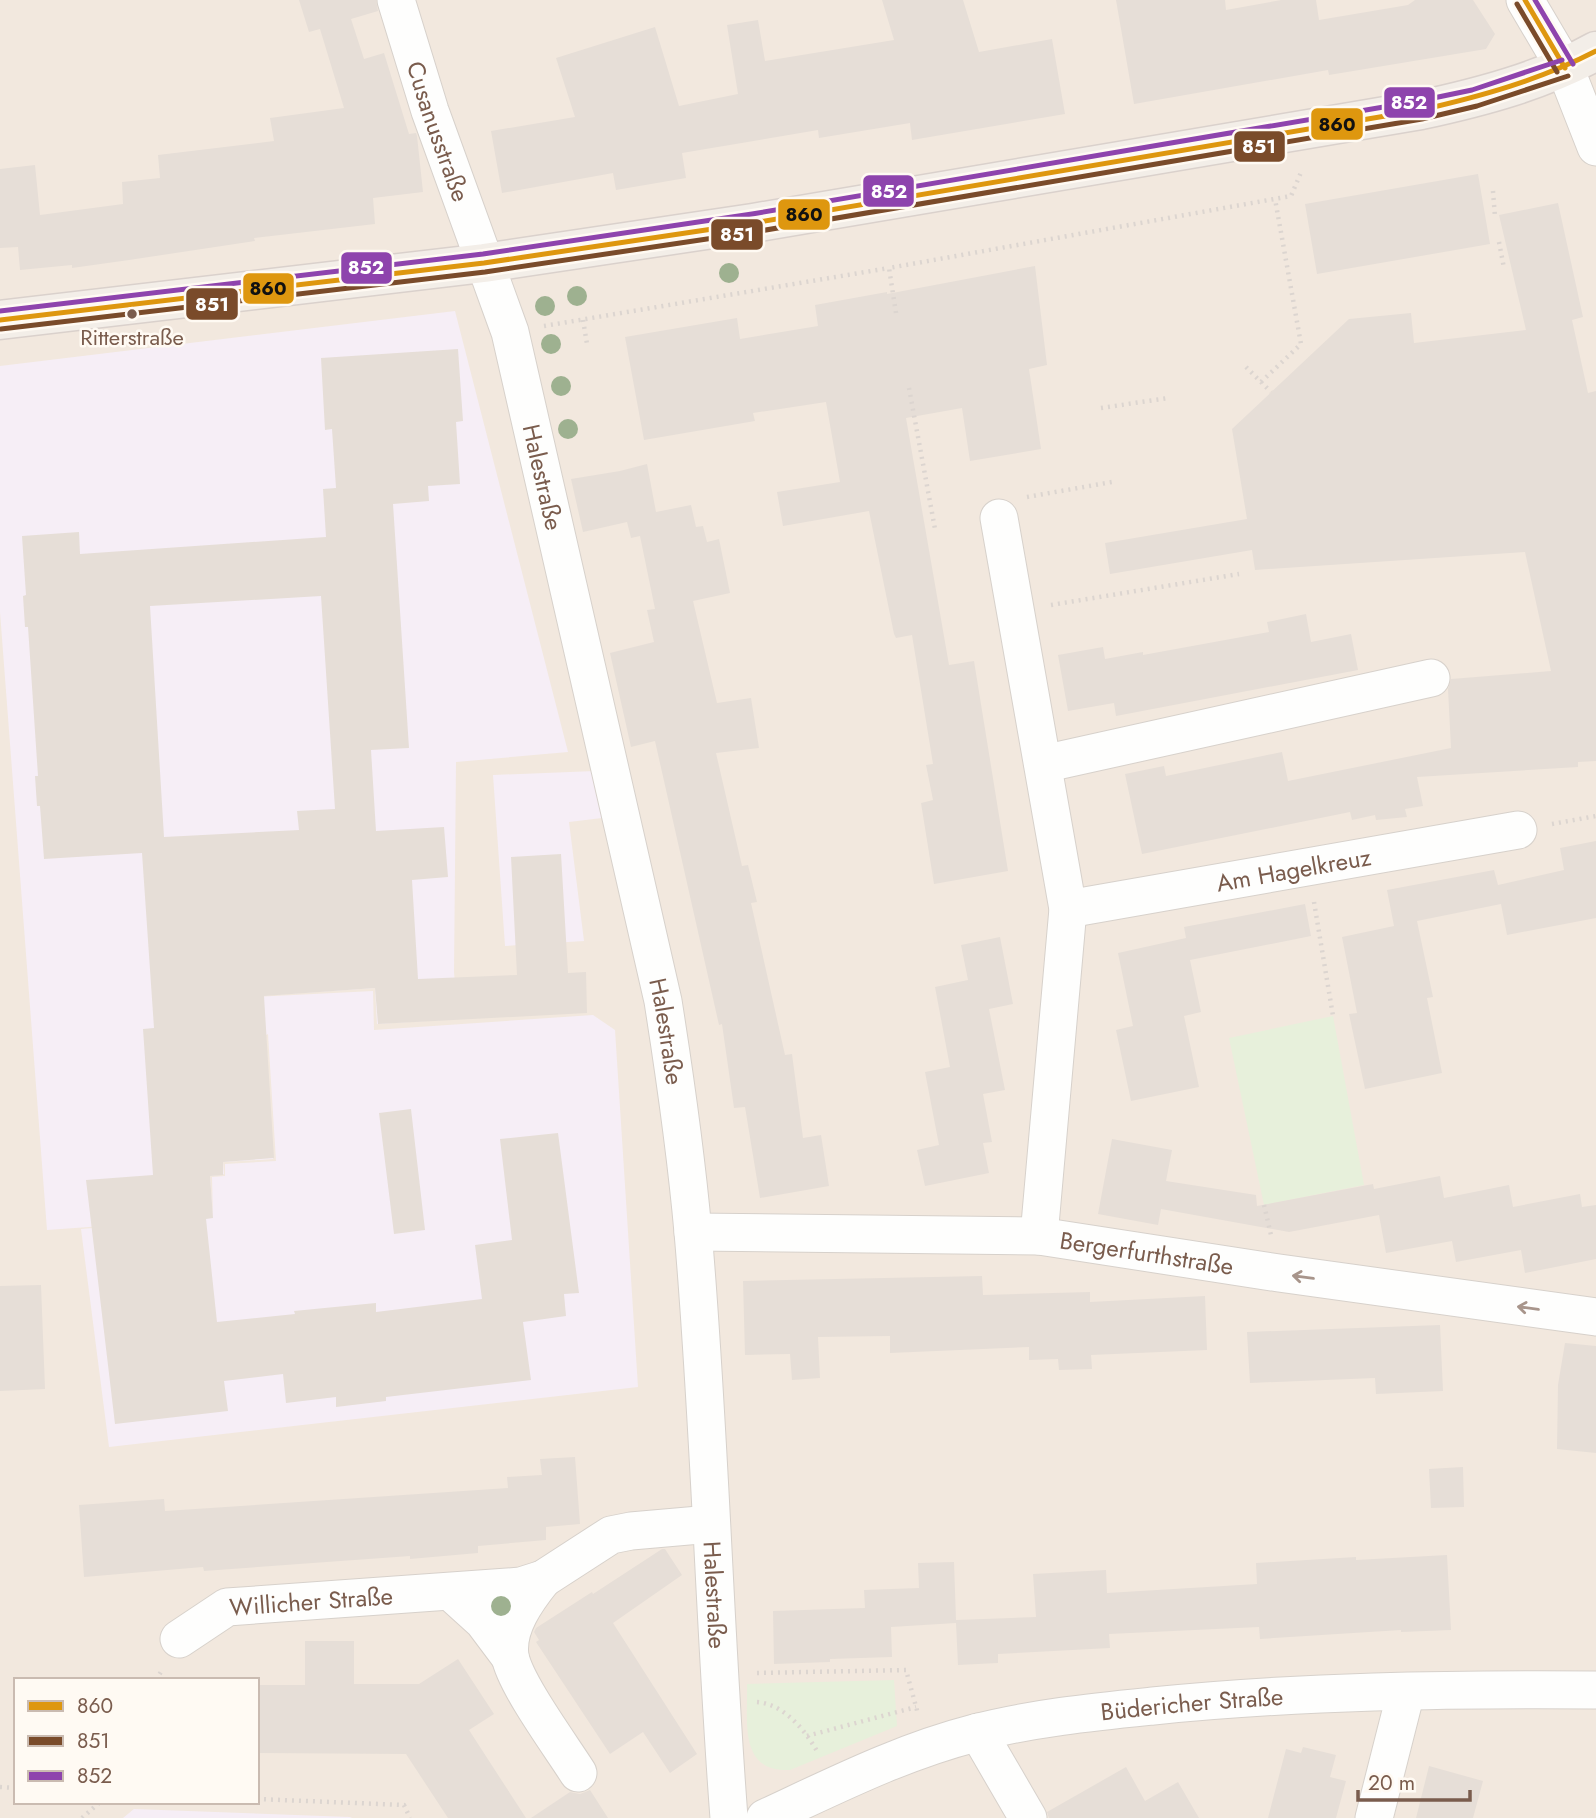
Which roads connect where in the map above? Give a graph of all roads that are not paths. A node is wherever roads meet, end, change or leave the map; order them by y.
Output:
1 (396, 0) edge
2 (1525, 0) edge
3 (1581, 59) edge
4 (1596, 147) edge
5 (484, 262) junction
6 (0, 320) edge
7 (999, 517) road end
8 (1431, 678) dead end
9 (1043, 764) junction
10 (1518, 830) dead end
11 (1068, 909) junction
12 (693, 1231) junction
13 (1039, 1236) junction
14 (1596, 1317) edge
15 (711, 1524) junction
16 (543, 1579) junction
17 (451, 1592) junction
18 (179, 1639) dead end
19 (510, 1657) junction
20 (1596, 1690) edge
21 (1406, 1692) junction
22 (978, 1732) junction
23 (578, 1773) dead end
24 (770, 1817) edge
25 (729, 1818) edge
26 (1028, 1818) edge
27 (1374, 1818) edge

1 - 5 street, Cusanusstraße
2 - 3 street
3 - 4 street
3 - 5 main road
5 - 6 main road
5 - 12 street, Halestraße
7 - 9 street
8 - 9 street
9 - 11 street
10 - 11 street, Am Hagelkreuz
11 - 13 street
12 - 13 street, Bergerfurthstraße
12 - 15 street, Halestraße
14 -> 13 street, Bergerfurthstraße
15 - 16 street, Willicher Straße
15 - 25 street, Halestraße
16 - 17 street, Willicher Straße
16 - 19 street, Willicher Straße
17 - 18 street, Willicher Straße
17 - 19 street
19 - 23 street
20 - 21 street, Büdericher Straße
21 - 22 street, Büdericher Straße
21 - 27 street
22 - 24 street, Büdericher Straße
22 - 26 street

